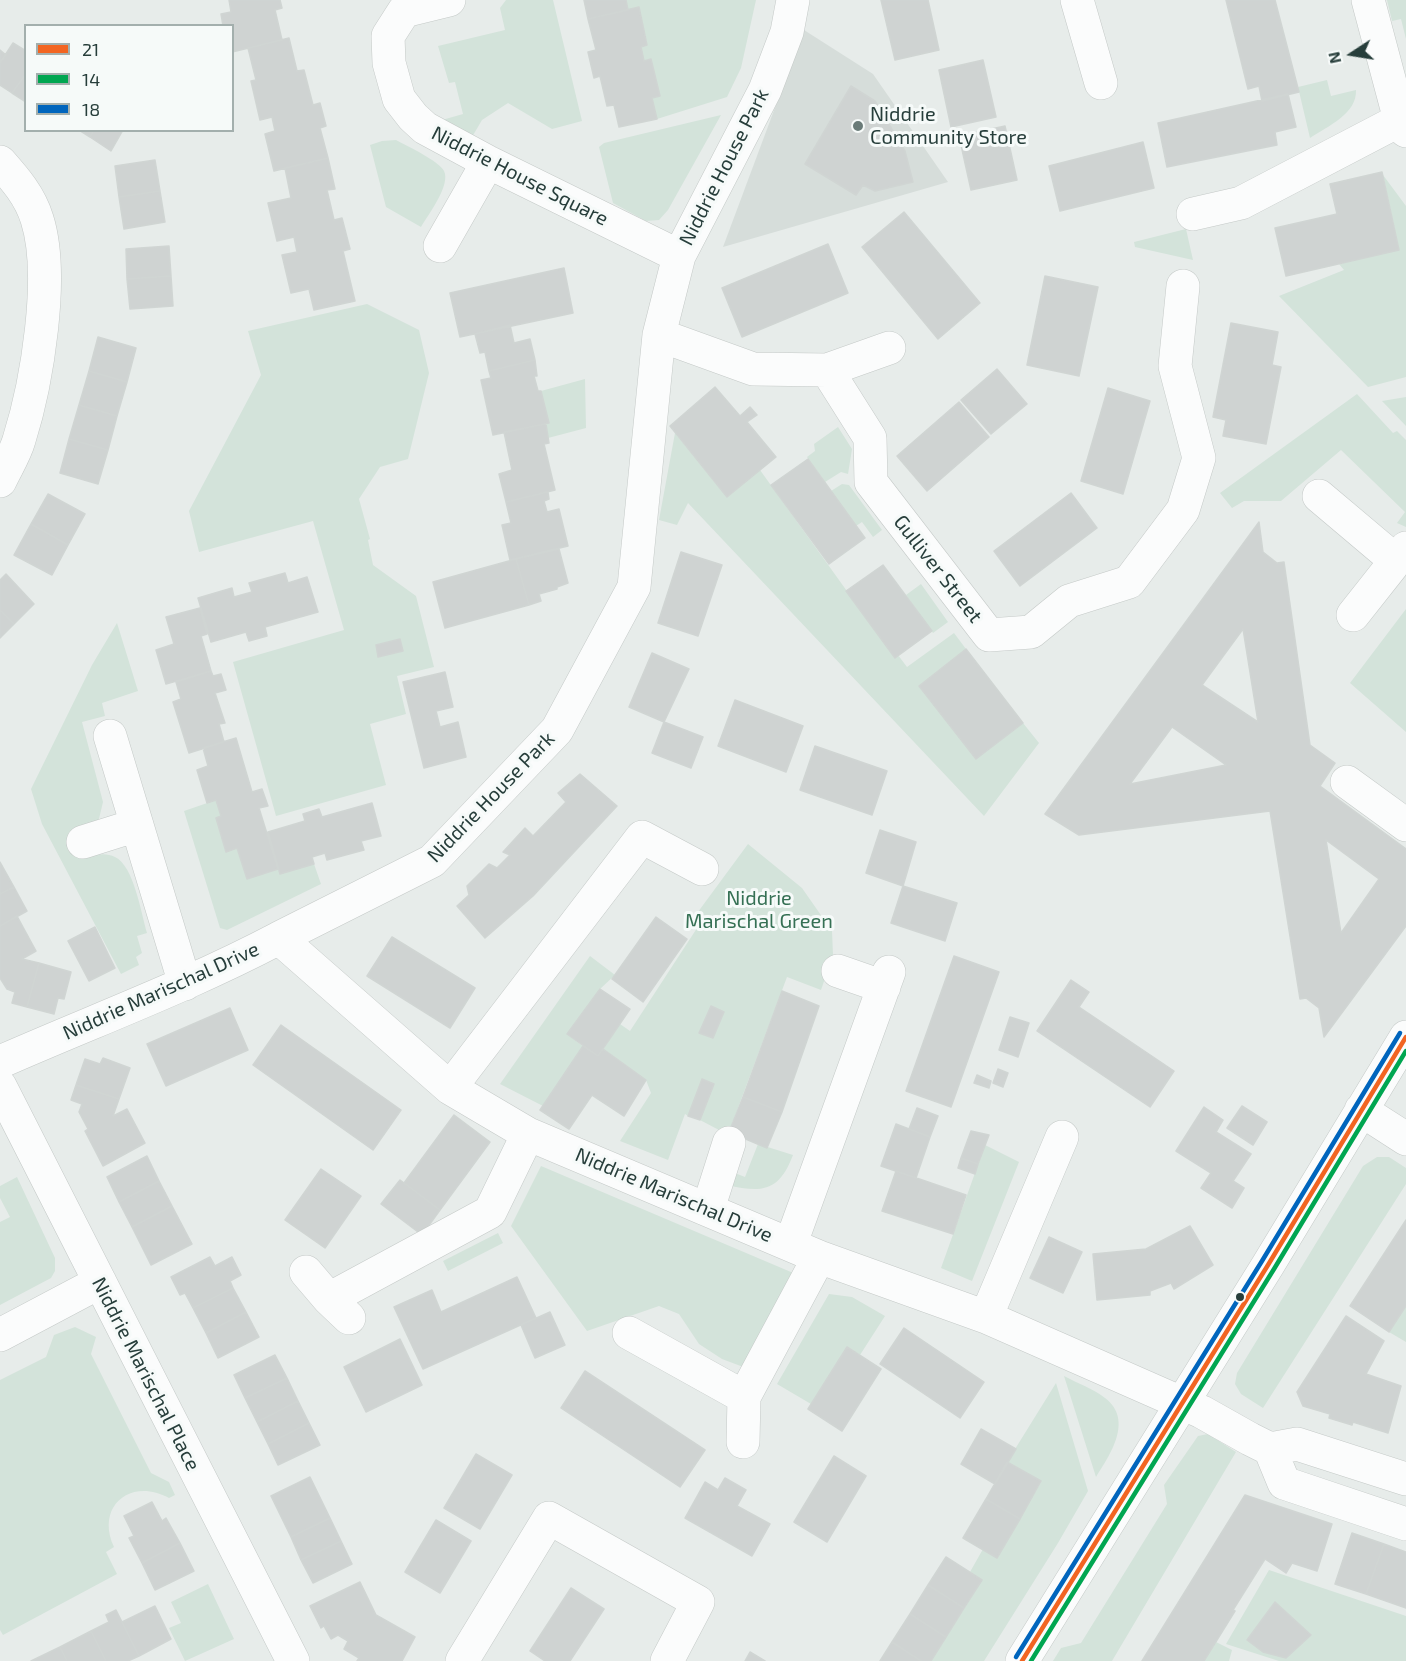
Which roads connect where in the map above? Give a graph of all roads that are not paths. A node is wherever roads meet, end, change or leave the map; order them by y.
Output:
1 (449, 0) edge
2 (793, 0) edge
3 (1077, 0) edge
4 (1368, 0) edge
5 (1101, 83) dead end
6 (1403, 125) edge
7 (0, 162) edge
8 (488, 162) junction
9 (1193, 214) dead end
10 (440, 246) dead end
11 (679, 256) junction
12 (1183, 286) dead end
13 (659, 335) junction
14 (889, 348) dead end
15 (827, 370) junction
16 (0, 481) edge
17 (1319, 496) dead end
18 (1401, 554) edge
19 (1353, 615) dead end
20 (110, 736) dead end
21 (1347, 782) dead end
22 (137, 825) junction
23 (1406, 825) edge
24 (83, 842) dead end
25 (702, 869) dead end
26 (279, 938) junction
27 (838, 971) dead end
28 (185, 984) junction
29 (1406, 1038) edge
30 (0, 1062) edge
31 (0, 1086) edge
32 (450, 1088) junction
33 (1361, 1110) junction
34 (528, 1134) junction
35 (1062, 1137) dead end
36 (1406, 1139) edge
37 (729, 1143) dead end
38 (708, 1209) junction
39 (805, 1250) junction
40 (306, 1272) dead end
41 (100, 1282) junction
42 (986, 1317) junction
43 (629, 1334) dead end
44 (0, 1335) edge
45 (744, 1396) junction
46 (1182, 1403) junction
47 (743, 1442) dead end
48 (1270, 1449) junction
49 (1406, 1479) edge
50 (1406, 1524) edge
51 (293, 1661) edge
52 (462, 1661) edge
53 (667, 1661) edge
54 (1022, 1661) edge

1 - 8 street, Niddrie House Square
2 - 11 street, Niddrie House Park
3 - 5 street
4 - 6 street
6 - 9 street
7 - 16 street
8 - 10 street
8 - 11 street, Niddrie House Square
11 - 13 street, Niddrie House Park
12 - 15 street, Gulliver Street
13 - 15 street
13 - 26 street, Niddrie House Park
14 - 15 street
17 - 18 street
18 - 19 street
20 - 22 street
21 - 23 street
22 - 24 street
22 - 28 street
25 - 32 street
26 - 28 street, Niddrie Marischal Drive
26 - 32 street, Niddrie Marischal Drive
27 - 39 street
28 - 30 street, Niddrie Marischal Drive
29 - 33 street
31 - 41 street, Niddrie Marischal Place
32 - 34 street, Niddrie Marischal Drive
33 - 36 street
33 - 46 street
34 - 38 street, Niddrie Marischal Drive
34 - 40 street
35 - 42 street
37 - 38 street
38 - 39 street, Niddrie Marischal Drive
39 - 42 street, Niddrie Marischal Drive
39 - 45 street
41 - 44 street
41 - 51 street, Niddrie Marischal Place
42 - 46 street, Niddrie Marischal Drive
43 - 45 street
45 - 47 street
46 - 48 street, Niddrie Marischal Drive
46 - 54 street
48 - 49 street
48 - 50 street
52 - 53 street

